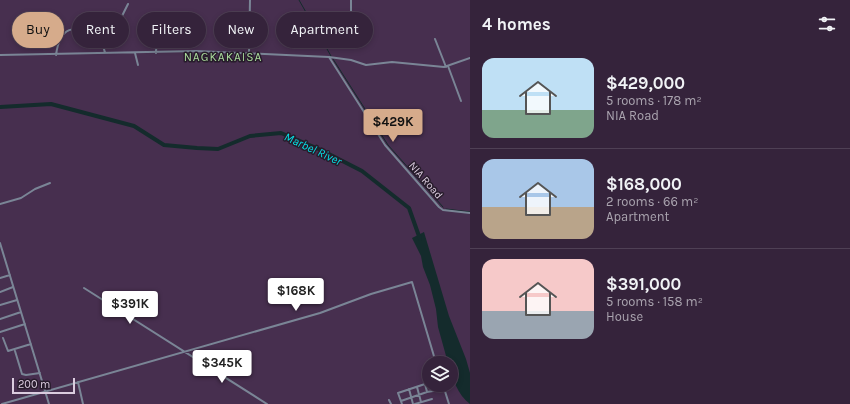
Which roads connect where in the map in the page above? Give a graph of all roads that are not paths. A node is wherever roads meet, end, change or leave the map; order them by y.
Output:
1 (250, 0) edge
2 (351, 0) edge
3 (128, 4) dead end
4 (123, 12) edge
5 (352, 12) edge
6 (72, 30) edge
7 (435, 39) dead end
8 (104, 48) edge
9 (156, 48) edge
10 (105, 53) junction
11 (135, 53) junction
12 (156, 53) junction
13 (249, 53) junction
14 (0, 55) edge
15 (56, 55) junction
16 (329, 57) junction
17 (470, 58) edge
18 (138, 65) dead end
19 (447, 66) junction
20 (461, 101) dead end
21 (50, 183) dead end
22 (0, 204) edge
23 (470, 214) edge
24 (0, 243) edge
25 (10, 275) junction
26 (0, 278) edge
27 (13, 287) junction
28 (84, 288) dead end
29 (0, 292) edge
30 (17, 300) junction
31 (0, 305) edge
32 (21, 312) junction
33 (0, 319) edge
34 (25, 324) junction
35 (0, 332) edge
36 (3, 338) dead end
37 (31, 344) junction
38 (15, 351) dead end
39 (184, 352) junction
40 (434, 356) edge
41 (40, 373) junction
42 (78, 382) junction
43 (422, 385) edge
44 (417, 387) junction
45 (409, 389) junction
46 (46, 391) junction
47 (427, 392) edge
48 (445, 392) edge
49 (419, 395) junction
50 (411, 397) junction
51 (432, 399) dead end
52 (389, 400) dead end
53 (401, 400) junction
54 (422, 402) junction
55 (7, 403) edge
56 (2, 404) edge
57 (49, 404) edge
58 (83, 404) edge
59 (267, 404) edge
60 (391, 404) edge
61 (402, 404) edge
62 (414, 404) edge
63 (449, 404) edge

1 - 13 street
2 - 5 street
3 - 4 street
6 - 15 street
7 - 19 street
8 - 10 street
9 - 12 street
10 - 11 street
10 - 15 street
11 - 12 street
11 - 18 street
12 - 13 street
13 - 16 street
14 - 15 street
16 - 19 street
16 - 23 street, NIA Road
17 - 19 street
19 - 20 street
21 - 22 street
24 - 25 street
25 - 26 street
25 - 27 street
27 - 29 street
27 - 30 street
28 - 39 street
30 - 31 street
30 - 32 street
32 - 33 street
32 - 34 street
34 - 35 street
34 - 37 street
36 - 37 street
37 - 41 street
38 - 41 street
39 - 40 street
39 - 42 street
39 - 59 street
41 - 46 street
42 - 46 street
42 - 58 street
43 - 44 street
44 - 45 street
44 - 49 street
45 - 50 street
45 - 53 street
46 - 55 street
46 - 57 street
47 - 49 street
48 - 63 street
49 - 50 street
49 - 54 street
50 - 53 street
50 - 62 street
51 - 54 street
52 - 60 street
53 - 61 street
54 - 62 street
55 - 56 street

